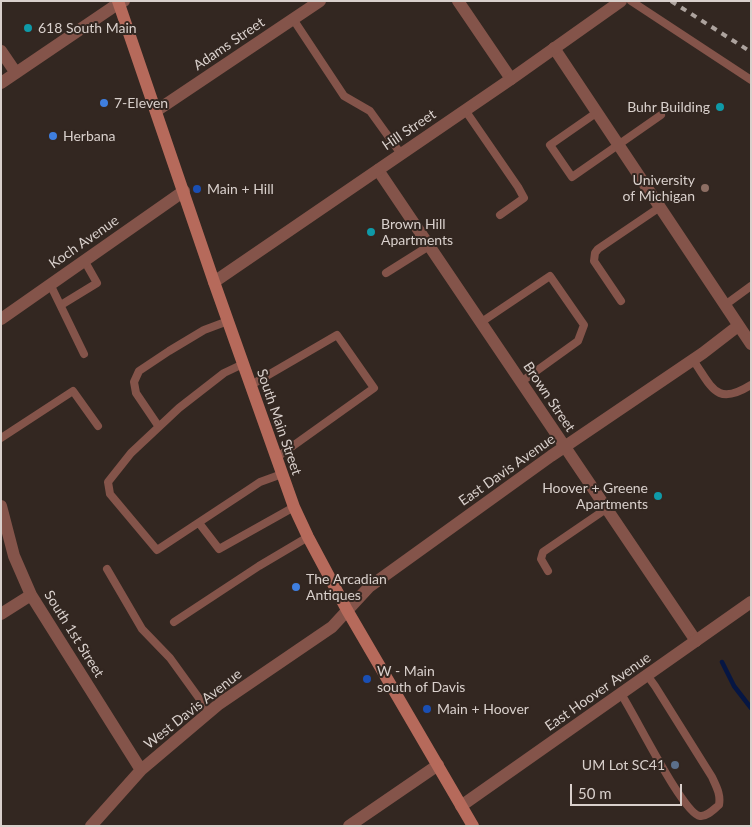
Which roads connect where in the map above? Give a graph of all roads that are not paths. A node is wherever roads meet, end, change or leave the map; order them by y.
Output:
1 (320, 1) edge
2 (458, 1) edge
3 (621, 1) edge
4 (631, 1) edge
5 (120, 2) edge
6 (293, 19) junction
7 (554, 48) junction
8 (1, 51) edge
9 (16, 73) junction
10 (511, 79) junction
11 (751, 80) edge
12 (1, 83) edge
13 (465, 110) junction
14 (156, 111) junction
15 (596, 113) junction
16 (661, 116) dead end
17 (618, 145) junction
18 (401, 154) junction
19 (378, 170) junction
20 (184, 191) junction
21 (660, 207) junction
22 (500, 214) dead end
23 (429, 246) junction
24 (84, 260) junction
25 (386, 273) dead end
26 (214, 282) junction
27 (50, 284) junction
28 (751, 286) edge
29 (621, 301) dead end
30 (60, 305) junction
31 (725, 305) junction
32 (1, 318) edge
33 (228, 321) junction
34 (480, 323) junction
35 (738, 326) junction
36 (751, 344) edge
37 (84, 354) dead end
38 (693, 360) junction
39 (243, 364) junction
40 (520, 382) junction
41 (251, 385) junction
42 (751, 385) edge
43 (98, 426) dead end
44 (158, 427) junction
45 (1, 438) edge
46 (565, 447) junction
47 (276, 458) junction
48 (282, 474) junction
49 (1, 506) edge
50 (294, 507) junction
51 (606, 509) junction
52 (199, 523) junction
53 (308, 537) junction
54 (107, 569) dead end
55 (548, 571) dead end
56 (31, 595) junction
57 (751, 602) edge
58 (347, 610) junction
59 (1, 614) edge
60 (174, 622) dead end
61 (696, 641) junction
62 (647, 676) junction
63 (621, 694) junction
64 (209, 712) junction
65 (438, 765) junction
66 (141, 770) junction
67 (462, 806) junction
68 (91, 826) edge
69 (350, 826) edge
70 (473, 826) edge

1 - 6 street, Adams Street
2 - 10 street
3 - 7 street, Hill Street
4 - 11 lane
5 - 9 street
5 - 14 main road, South Main Street
6 - 14 street, Adams Street
6 - 18 lane
7 - 10 street, Hill Street
7 - 15 street
8 - 9 street
9 - 12 street
10 - 13 street, Hill Street
13 - 18 street, Hill Street
13 - 22 lane
14 - 20 main road, South Main Street
15 - 17 street
15 - 17 lane
16 - 17 lane
17 - 21 street
18 - 19 street, Hill Street
19 - 23 street, Brown Street
19 - 26 street, Hill Street
20 - 24 street, Koch Avenue
20 - 26 main road, South Main Street
21 - 29 lane
21 - 31 street
23 - 25 lane
23 - 34 street, Brown Street
24 - 27 street, Koch Avenue
24 - 30 lane
26 - 33 main road, South Main Street
27 - 30 lane
27 - 32 street, Koch Avenue
28 - 31 lane
30 - 37 lane
31 - 35 street
33 - 39 main road, South Main Street
33 - 44 lane
34 - 40 street, Brown Street
34 - 40 lane
35 - 36 street
35 - 38 street, East Davis Avenue
38 - 42 lane
38 - 46 street, East Davis Avenue
39 - 41 main road, South Main Street
39 - 44 lane
40 - 46 street, Brown Street
41 - 47 main road, South Main Street
41 - 47 lane
43 - 45 lane
44 - 52 lane
46 - 51 street, Brown Street
46 - 58 street, East Davis Avenue
47 - 48 main road, South Main Street
48 - 50 main road, South Main Street
48 - 52 lane
49 - 56 street, South 1st Street
50 - 52 lane
50 - 53 main road, South Main Street
51 - 55 lane
51 - 61 street, Brown Street
53 - 58 main road, South Main Street
53 - 60 lane
54 - 64 lane
56 - 59 street
56 - 66 street, South 1st Street
57 - 61 street, East Hoover Avenue
58 - 64 street, West Davis Avenue
58 - 65 main road, South Main Street
61 - 62 street, East Hoover Avenue
62 - 63 street, East Hoover Avenue
62 - 63 lane
63 - 67 street, East Hoover Avenue
64 - 66 street, West Davis Avenue
65 - 67 main road, South Main Street
65 - 69 street
66 - 68 street, West Davis Avenue
67 - 70 main road, South Main Street

